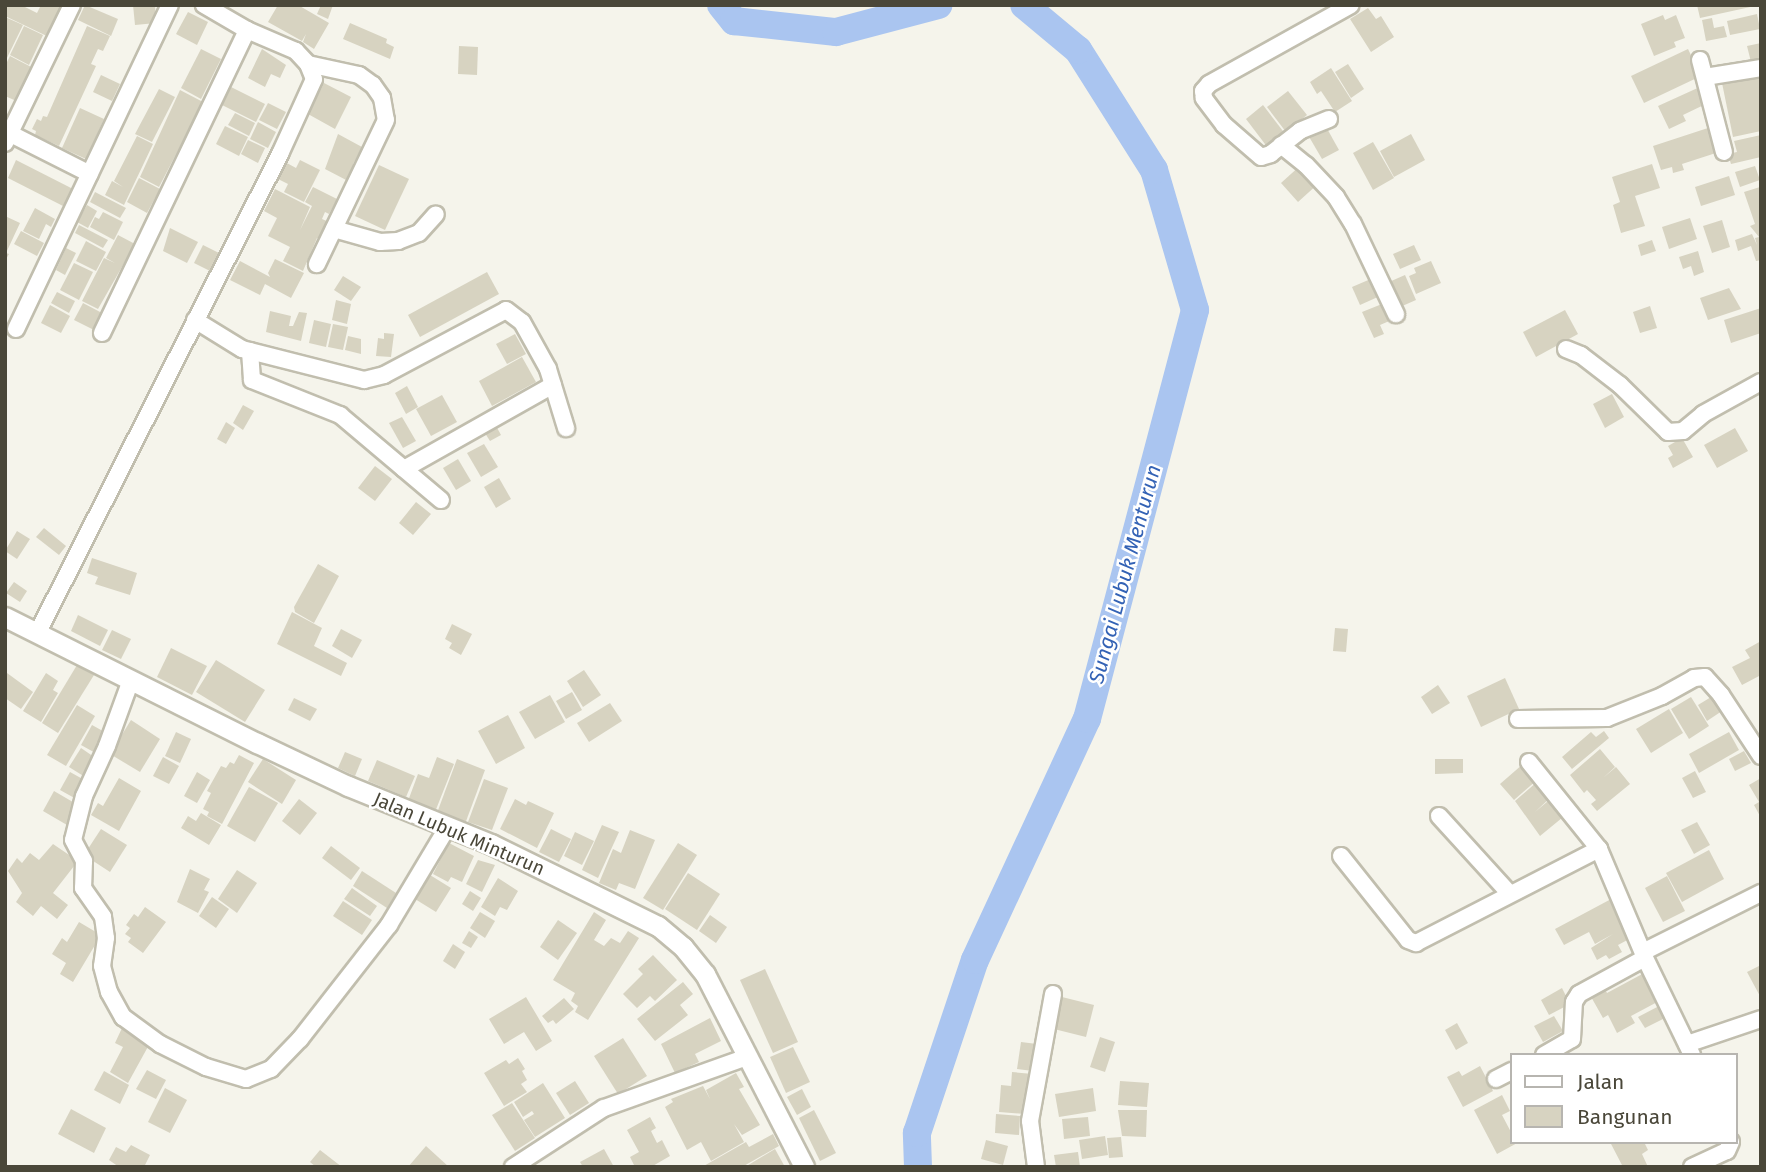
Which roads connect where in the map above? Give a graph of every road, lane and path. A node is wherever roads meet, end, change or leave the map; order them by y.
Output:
1 (72, 5) edge
2 (170, 5) edge
3 (204, 5) edge
4 (1351, 5) edge
5 (247, 30) junction
6 (1700, 60) dead end
7 (308, 64) junction
8 (1761, 68) edge
9 (1705, 78) junction
10 (1329, 119) dead end
11 (7, 136) edge
12 (1281, 145) junction
13 (1724, 152) dead end
14 (90, 174) junction
15 (436, 214) dead end
16 (334, 229) junction
17 (317, 264) dead end
18 (1396, 314) dead end
19 (195, 320) junction
20 (16, 329) dead end
21 (103, 333) dead end
22 (1566, 349) dead end
23 (250, 351) junction
24 (1761, 382) edge
25 (554, 385) junction
26 (566, 428) dead end
27 (404, 469) junction
28 (440, 500) dead end
29 (5, 617) edge
30 (38, 632) junction
31 (131, 680) junction
32 (1518, 719) dead end
33 (1761, 757) edge
34 (1529, 762) dead end
35 (1438, 816) dead end
36 (447, 828) junction
37 (1599, 849) junction
38 (1341, 856) dead end
39 (1761, 893) edge
40 (1510, 894) junction
41 (1644, 955) junction
42 (1053, 994) dead end
43 (1761, 1019) edge
44 (1690, 1049) edge
45 (1548, 1053) edge
46 (747, 1057) junction
47 (1510, 1072) edge
48 (1496, 1079) dead end
49 (1730, 1144) edge
50 (513, 1167) edge
51 (804, 1167) edge
52 (1036, 1167) edge
53 (1692, 1167) edge

1 - 11 street
2 - 14 street
3 - 5 street
4 - 12 street
5 - 7 street
5 - 21 street
6 - 9 street
7 - 16 street
7 - 19 street
8 - 9 street
9 - 13 street
10 - 12 street
11 - 14 street
12 - 18 street
14 - 20 street
15 - 16 street
16 - 17 street
19 - 23 street
19 - 30 street
22 - 24 street
23 - 25 street
23 - 27 street
25 - 26 street
25 - 27 street
27 - 28 street
29 - 30 street, Jalan Lubuk Minturun
30 - 31 street, Jalan Lubuk Minturun
31 - 36 street, Jalan Lubuk Minturun
31 - 36 street
32 - 33 street
34 - 37 street
35 - 40 street
36 - 46 street, Jalan Lubuk Minturun
37 - 40 street
37 - 41 street
38 - 40 street
39 - 41 street
41 - 44 street
41 - 45 street
42 - 52 street
43 - 44 street
46 - 50 street
46 - 51 street, Jalan Lubuk Minturun
47 - 48 street
49 - 53 street

